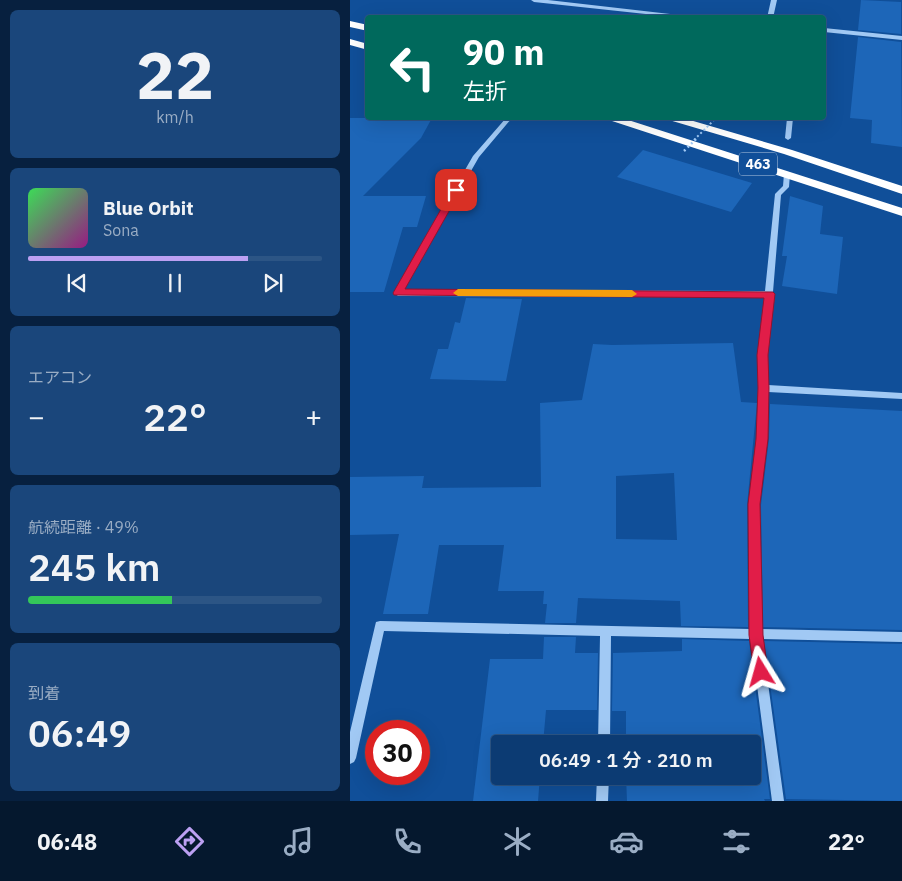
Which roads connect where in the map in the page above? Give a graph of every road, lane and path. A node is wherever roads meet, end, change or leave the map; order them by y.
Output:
1 (534, 0) edge
2 (774, 0) edge
3 (675, 15) edge
4 (771, 15) edge
5 (350, 24) edge
6 (365, 27) edge
7 (826, 30) edge
8 (902, 38) edge
9 (350, 42) edge
10 (365, 46) edge
11 (507, 120) edge
12 (619, 120) edge
13 (680, 120) edge
14 (714, 120) edge
15 (790, 120) edge
16 (788, 138) dead end
17 (684, 152) dead end
18 (786, 174) junction
19 (902, 190) edge
20 (902, 212) edge
21 (770, 294) junction
22 (764, 388) junction
23 (902, 396) edge
24 (606, 631) junction
25 (756, 635) junction
26 (902, 637) edge
27 (604, 735) edge
28 (350, 758) edge
29 (603, 785) edge
30 (602, 801) edge
31 (778, 801) edge

1 - 3 street
2 - 4 street
5 - 6 highway
7 - 8 street
9 - 10 highway
11 - 21 street
12 - 18 highway, 463
13 - 19 highway, 463
14 - 17 path, bridge
15 - 16 street
18 - 20 highway, 463
18 - 21 street
21 - 22 street
22 - 23 street
22 - 25 street
24 - 25 street
24 - 27 street
24 - 28 street
25 - 26 street
25 - 31 street
29 - 30 street

